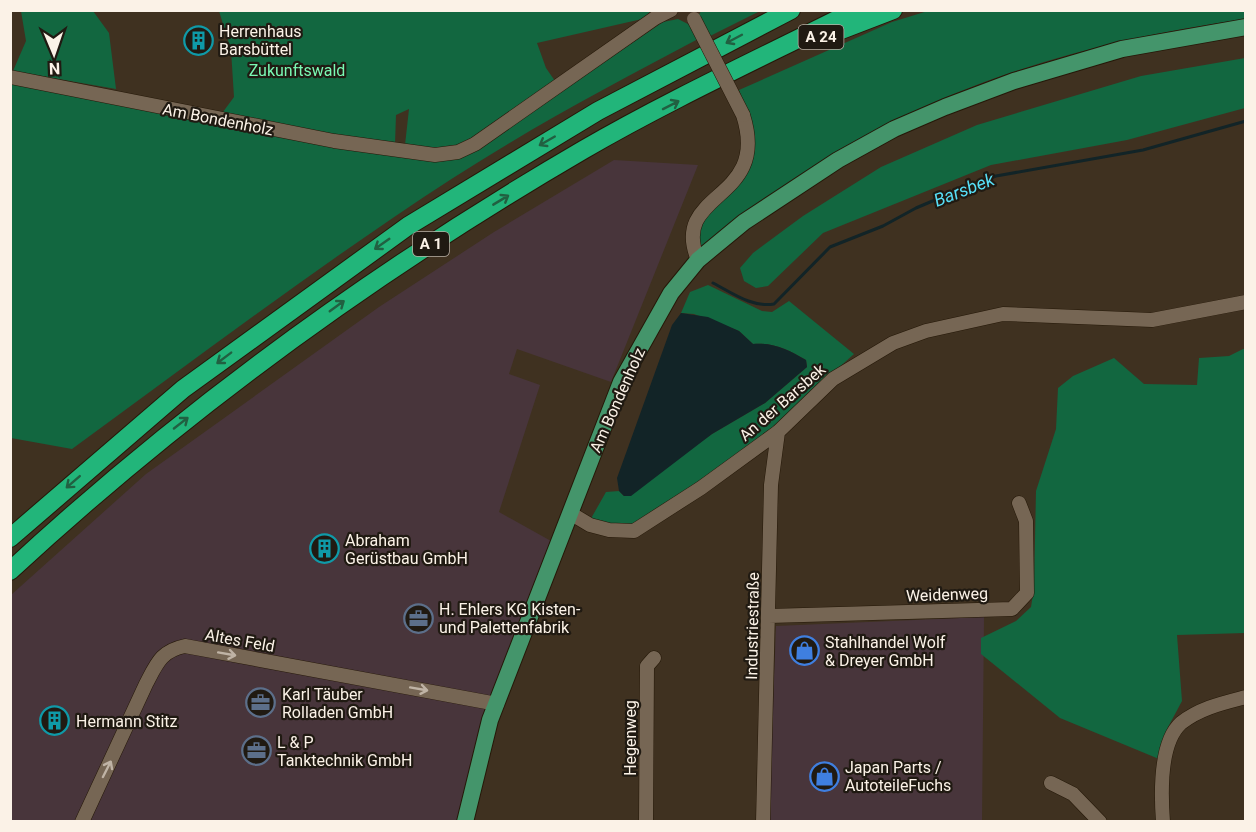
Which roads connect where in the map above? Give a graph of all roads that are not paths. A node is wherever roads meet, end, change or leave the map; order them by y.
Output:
1 (671, 10) edge
2 (791, 10) edge
3 (856, 10) edge
4 (893, 10) edge
5 (691, 15) edge
6 (1245, 27) edge
7 (749, 64) junction
8 (10, 77) edge
9 (698, 260) junction
10 (1245, 302) edge
11 (778, 432) junction
12 (1019, 503) dead end
13 (570, 513) junction
14 (10, 538) edge
15 (10, 571) edge
16 (769, 616) junction
17 (654, 658) dead end
18 (1245, 697) edge
19 (497, 704) junction
20 (1051, 783) dead end
21 (82, 822) edge
22 (465, 822) edge
23 (646, 822) edge
24 (763, 822) edge
25 (1100, 822) edge
26 (1163, 822) edge

1 - 8 street, Am Bondenholz
2 -> 14 highway, A 1
3 - 7 highway, A 1
4 - 7 highway, A 24
5 - 9 street, bridge
6 - 9 main road, Am Bondenholz
15 -> 7 highway, A 1
9 - 13 main road, Am Bondenholz
10 - 11 street, An der Barsbek
11 - 13 street, An der Barsbek
11 - 16 street, Industriestraße
12 - 16 street, Weidenweg
13 - 19 main road, Am Bondenholz
16 - 24 street, Industriestraße
17 - 23 street, Hegenweg
18 - 26 street
21 -> 19 street, Altes Feld
19 - 22 main road, Am Bondenholz
20 - 25 street

